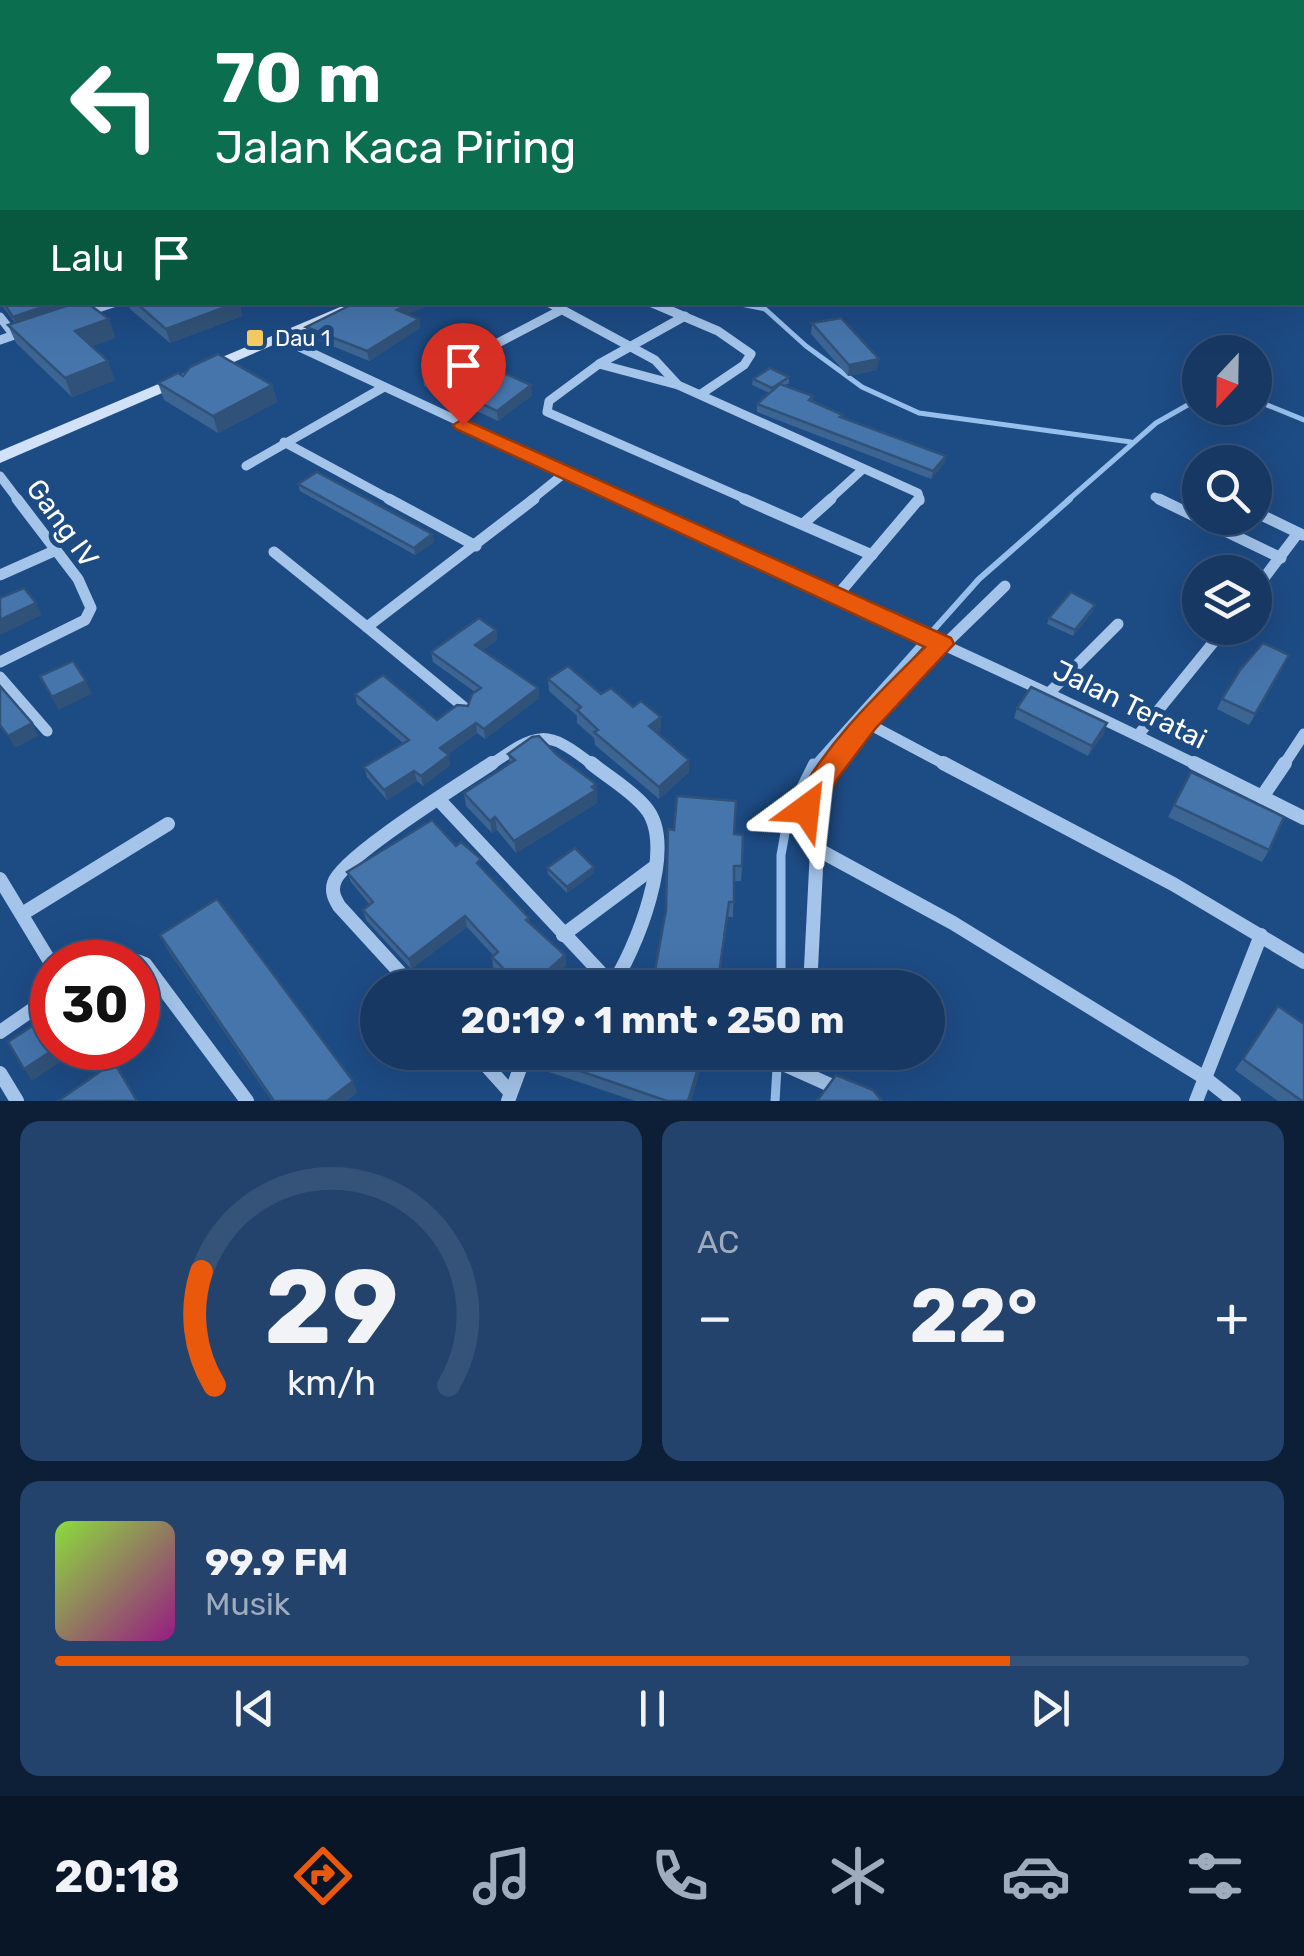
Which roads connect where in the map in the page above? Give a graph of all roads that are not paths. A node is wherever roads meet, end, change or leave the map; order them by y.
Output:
1 (107, 305) edge
2 (359, 305) edge
3 (553, 305) edge
4 (658, 305) edge
5 (561, 310) junction
6 (72, 316) edge
7 (685, 316) junction
8 (0, 317) edge
9 (28, 330) edge
10 (14, 335) junction
11 (282, 339) junction
12 (0, 340) edge
13 (631, 345) junction
14 (492, 346) dead end
15 (599, 364) junction
16 (678, 385) junction
17 (384, 387) junction
18 (701, 394) junction
19 (284, 442) junction
20 (0, 458) edge
21 (246, 466) dead end
22 (863, 469) junction
23 (566, 472) junction
24 (0, 476) edge
25 (1155, 497) dead end
26 (1272, 520) edge
27 (803, 524) junction
28 (1301, 534) edge
29 (476, 546) junction
30 (54, 551) junction
31 (274, 552) dead end
32 (872, 555) junction
33 (1281, 558) junction
34 (1272, 569) edge
35 (0, 575) edge
36 (1005, 586) dead end
37 (836, 597) junction
38 (1118, 624) dead end
39 (367, 628) junction
40 (936, 642) junction
41 (1211, 645) edge
42 (0, 662) edge
43 (0, 677) edge
44 (1050, 692) junction
45 (465, 708) edge
46 (865, 722) junction
47 (47, 731) dead end
48 (1138, 734) junction
49 (1304, 734) edge
50 (1262, 797) junction
51 (441, 802) junction
52 (1304, 818) edge
53 (168, 824) dead end
54 (817, 849) junction
55 (654, 868) junction
56 (0, 879) edge
57 (22, 914) junction
58 (1262, 934) junction
59 (563, 935) junction
60 (37, 940) edge
61 (1304, 962) edge
62 (398, 970) edge
63 (597, 970) edge
64 (621, 970) edge
65 (811, 970) edge
66 (160, 983) edge
67 (30, 1011) edge
68 (0, 1032) edge
69 (488, 1070) edge
70 (519, 1070) edge
71 (796, 1070) edge
72 (800, 1072) joint
73 (0, 1073) edge
74 (1206, 1078) junction
75 (852, 1094) edge
76 (509, 1096) edge
77 (17, 1101) edge
78 (247, 1101) edge
79 (1196, 1101) edge
80 (1234, 1101) edge

1 - 6 street
2 - 11 main road
3 - 5 street
4 - 7 street
5 - 13 street
5 - 14 street
7 - 13 street
7 - 18 street
8 - 10 street
9 - 10 street
10 - 12 street
11 - 17 street, Jalan Teratai
11 - 20 main road
13 - 15 street
13 - 16 street
15 - 16 street
15 - 27 street
16 - 18 street
17 - 19 street
17 - 23 street, Jalan Teratai
18 - 22 street
19 - 21 street
19 - 29 street
22 - 27 street
22 - 32 street
23 - 29 street
23 - 37 street, Jalan Teratai
24 - 30 street, Gang IV
25 - 33 street
26 - 28 street
27 - 32 street
28 - 33 street
29 - 39 street
30 - 35 street
30 - 42 street, Gang IV
31 - 39 street
32 - 37 street
33 - 34 street
36 - 40 street
37 - 40 street, Jalan Teratai
38 - 44 street
39 - 45 street
40 - 44 street, Jalan Teratai
40 - 46 street
41 - 48 street
43 - 47 street
44 - 48 street, Jalan Teratai
46 - 54 street
46 - 58 street
48 - 50 street, Jalan Teratai
49 - 50 street
50 - 52 street, Jalan Teratai
51 - 55 street
51 - 59 street
51 - 62 street
53 - 57 street
54 - 65 street
54 - 74 street
55 - 59 street
55 - 64 street
56 - 57 street
57 - 60 street
58 - 61 street
58 - 74 street
59 - 63 street
66 - 78 street
67 - 68 street
69 - 76 street
70 - 76 street
71 - 72 street
72 - 75 street
73 - 77 street
74 - 79 street
74 - 80 street

